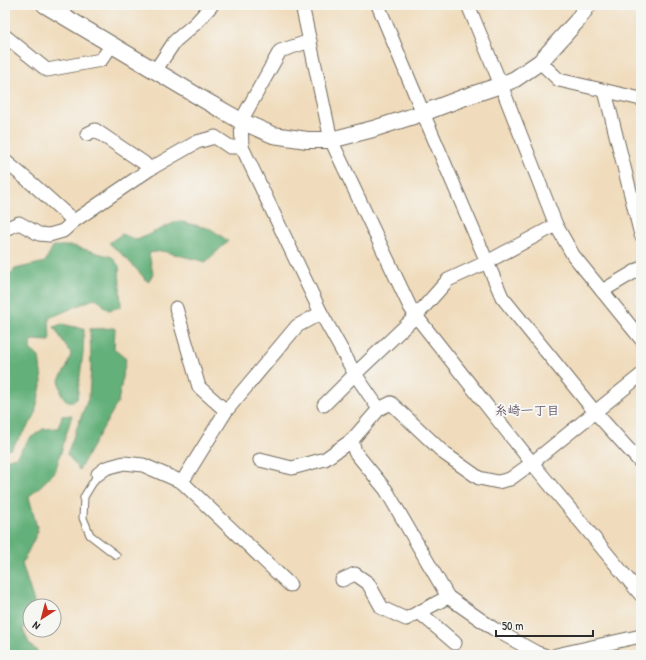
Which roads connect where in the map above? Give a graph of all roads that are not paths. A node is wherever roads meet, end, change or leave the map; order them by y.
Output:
1 (45, 5) edge
2 (212, 5) edge
3 (302, 5) edge
4 (378, 5) edge
5 (468, 5) edge
6 (588, 5) edge
7 (5, 36) edge
8 (310, 41) junction
9 (112, 45) junction
10 (540, 62) junction
11 (155, 71) junction
12 (501, 85) junction
13 (605, 91) junction
14 (641, 99) edge
15 (423, 113) junction
16 (241, 121) junction
17 (87, 134) dead end
18 (331, 140) junction
19 (242, 147) junction
20 (5, 161) edge
21 (150, 169) junction
22 (74, 221) junction
23 (556, 225) junction
24 (5, 229) edge
25 (641, 235) edge
26 (487, 262) junction
27 (641, 268) edge
28 (602, 290) junction
29 (176, 308) dead end
30 (321, 313) junction
31 (416, 316) junction
32 (641, 338) edge
33 (355, 374) junction
34 (641, 375) edge
35 (324, 405) dead end
36 (379, 409) junction
37 (226, 411) junction
38 (594, 412) junction
39 (352, 440) junction
40 (260, 460) dead end
41 (532, 464) junction
42 (641, 464) edge
43 (98, 474) joint
44 (182, 482) junction
45 (116, 555) dead end
46 (342, 580) dead end
47 (290, 586) dead end
48 (641, 595) edge
49 (448, 597) junction
50 (419, 612) junction
51 (641, 636) edge
52 (455, 643) dead end
53 (544, 655) edge
54 (556, 655) edge

1 - 9 street
2 - 11 street
3 - 8 street
4 - 15 street
5 - 12 street
6 - 10 street
7 - 9 street
8 - 16 street
8 - 18 street
9 - 11 street
10 - 12 street
10 - 13 street
11 - 16 street
12 - 15 street
12 - 23 street
13 - 14 street
13 - 25 street
15 - 18 street
15 - 26 street
16 - 18 street
16 - 19 street
17 - 21 street
18 - 31 street
19 - 21 street
19 - 30 street
20 - 22 street
21 - 22 street
22 - 24 street
23 - 26 street
23 - 28 street
26 - 31 street
26 - 38 street
27 - 28 street
28 - 32 street
29 - 37 street
30 - 33 street
30 - 37 street
31 - 33 street
31 - 41 street
33 - 35 street
33 - 36 street
34 - 38 street
36 - 39 street
36 - 41 street
37 - 44 street
38 - 41 street
38 - 42 street
39 - 40 street
39 - 49 street
41 - 48 street
43 - 44 street
43 - 45 lane
44 - 47 street
46 - 50 street
49 - 50 street
49 - 53 street
50 - 52 street
51 - 54 street

